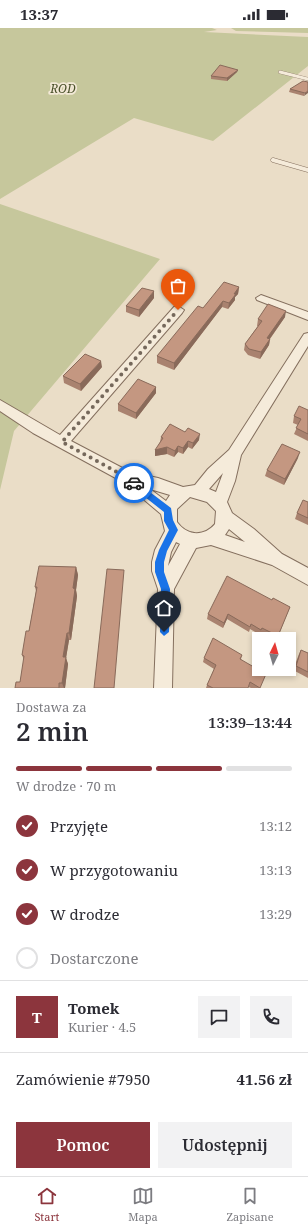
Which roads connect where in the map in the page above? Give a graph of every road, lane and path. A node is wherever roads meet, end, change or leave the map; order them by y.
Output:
1 (280, 72) dead end
2 (308, 79) edge
3 (272, 160) dead end
4 (308, 170) edge
5 (261, 298) dead end
6 (178, 310) dead end
7 (308, 316) edge
8 (308, 337) edge
9 (0, 405) edge
10 (62, 442) junction
11 (234, 454) junction
12 (128, 478) junction
13 (199, 491) junction
14 (182, 493) junction
15 (168, 510) junction
16 (222, 510) junction
17 (174, 530) junction
18 (212, 538) junction
19 (191, 541) junction
20 (276, 559) junction
21 (308, 577) edge
22 (166, 589) junction
23 (163, 688) edge

1 - 2 lane
3 - 4 lane
5 - 7 street
6 - 10 street
8 - 11 street
9 - 10 street
10 - 12 street
11 - 13 street
11 - 16 street
12 - 14 street
12 - 15 street
13 - 14 street
13 - 16 street
14 - 15 street
15 - 17 street
16 - 18 street
16 - 20 street
17 - 19 street
17 - 22 street
18 - 19 street
18 - 20 street
19 - 22 street
20 - 21 street
22 - 23 street

